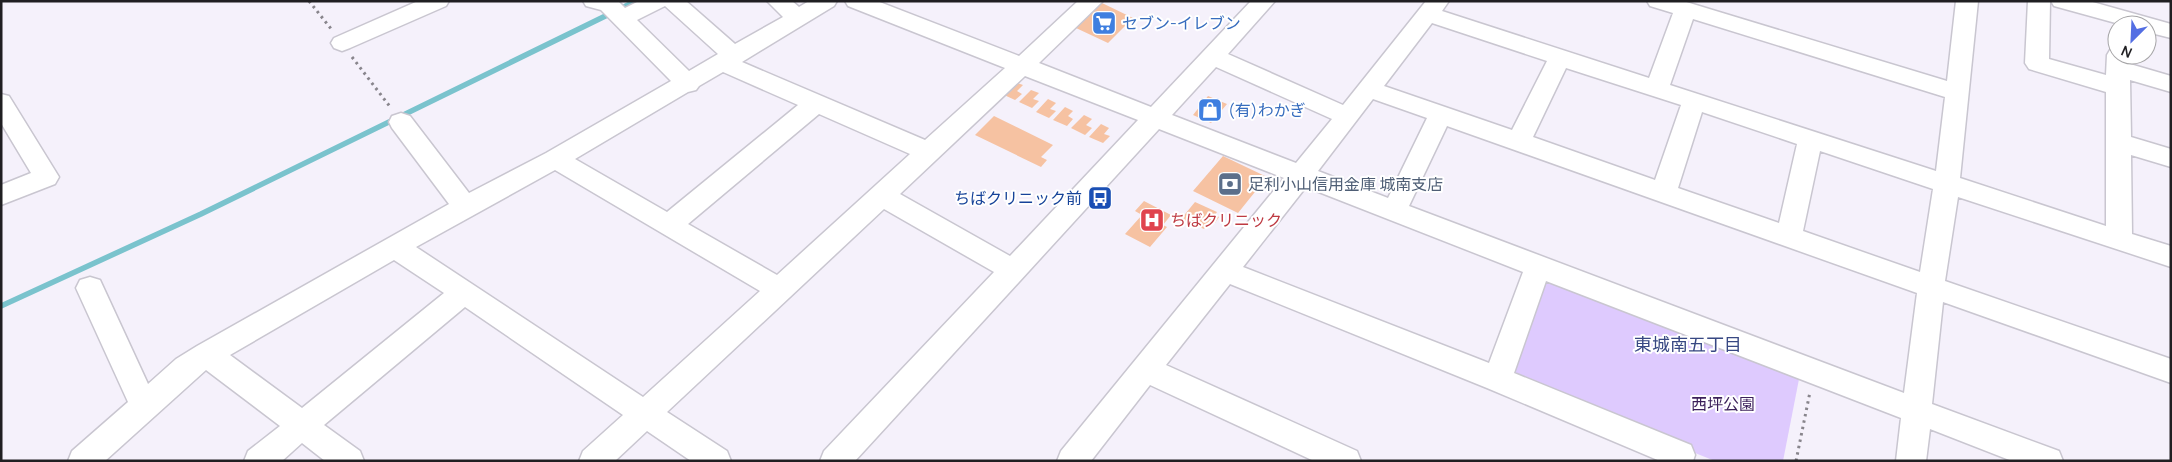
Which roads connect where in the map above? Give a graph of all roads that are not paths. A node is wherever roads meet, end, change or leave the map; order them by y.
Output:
1 (438, 1) edge
2 (594, 1) edge
3 (658, 1) edge
4 (672, 1) edge
5 (778, 1) edge
6 (826, 1) edge
7 (856, 1) edge
8 (1092, 1) edge
9 (1658, 1) edge
10 (1967, 1) edge
11 (2040, 1) edge
12 (2062, 1) edge
13 (1260, 2) edge
14 (1433, 8) edge
15 (1685, 10) junction
16 (2107, 17) edge
17 (623, 18) junction
18 (798, 18) junction
19 (2157, 28) edge
20 (2171, 31) edge
21 (342, 43) dead end
22 (1213, 56) junction
23 (1560, 57) junction
24 (730, 59) junction
25 (1020, 66) junction
26 (2118, 70) edge
27 (688, 84) junction
28 (2171, 84) edge
29 (1369, 89) junction
30 (1657, 89) junction
31 (1958, 93) junction
32 (1694, 101) junction
33 (1, 102) edge
34 (816, 103) junction
35 (1441, 114) junction
36 (1347, 116) junction
37 (1155, 118) junction
38 (402, 122) dead end
39 (8, 129) edge
40 (1810, 139) junction
41 (1518, 141) junction
42 (2118, 142) junction
43 (929, 152) junction
44 (2171, 158) edge
45 (555, 159) junction
46 (1300, 174) junction
47 (1947, 184) junction
48 (1664, 192) junction
49 (1, 196) edge
50 (882, 196) junction
51 (465, 207) junction
52 (1394, 211) junction
53 (668, 225) junction
54 (1789, 236) junction
55 (2119, 240) junction
56 (396, 248) junction
57 (2171, 257) edge
58 (1538, 267) junction
59 (1014, 271) junction
60 (1225, 271) junction
61 (1931, 286) junction
62 (90, 288) dead end
63 (779, 289) junction
64 (463, 293) junction
65 (206, 354) junction
66 (1147, 370) junction
67 (2171, 371) edge
68 (1497, 379) junction
69 (144, 406) junction
70 (1918, 410) junction
71 (647, 414) junction
72 (301, 425) junction
73 (83, 461) edge
74 (259, 461) edge
75 (349, 461) edge
76 (594, 461) edge
77 (716, 461) edge
78 (835, 461) edge
79 (1072, 461) edge
80 (1346, 461) edge
81 (1678, 461) edge
82 (1911, 461) edge
83 (2048, 461) edge

1 - 21 street
2 - 17 street
3 - 17 street
4 - 24 street
5 - 18 street
6 - 18 street
7 - 25 street
8 - 25 street
9 - 15 street
10 - 31 street
11 - 26 street
12 - 16 street
13 - 22 street
14 - 23 street
14 - 29 street
15 - 30 street
15 - 31 street
17 - 27 street
18 - 24 street
19 - 20 street
22 - 36 street
22 - 37 street
23 - 30 street
23 - 41 street
24 - 27 street
24 - 34 street
25 - 37 street
25 - 43 street
26 - 28 street
26 - 42 street
27 - 45 street
29 - 35 street
29 - 36 street
30 - 32 street
31 - 47 street
32 - 40 street
32 - 48 street
33 - 39 street
34 - 43 street
34 - 53 street
35 - 41 street
35 - 52 street
36 - 46 street
37 - 46 street
37 - 59 street
38 - 51 street
39 - 49 street
40 - 47 street
40 - 54 street
41 - 48 street
42 - 44 street
42 - 55 street
43 - 50 street
45 - 51 street
45 - 53 street
46 - 52 street
46 - 60 street
47 - 55 street
47 - 61 street
48 - 54 street
50 - 59 street
50 - 63 street
51 - 56 street
52 - 58 street
53 - 63 street
54 - 61 street
55 - 57 street
56 - 64 street
56 - 65 street
58 - 68 street
58 - 70 street
59 - 78 street
60 - 66 street
60 - 68 street
61 - 67 street
61 - 70 street
62 - 69 street
63 - 71 street
64 - 71 street
64 - 72 street
65 - 69 street
65 - 72 street
66 - 79 street
66 - 80 street
68 - 81 street
69 - 73 street
70 - 82 street
70 - 83 street
71 - 76 street
71 - 77 street
72 - 74 street
72 - 75 street

